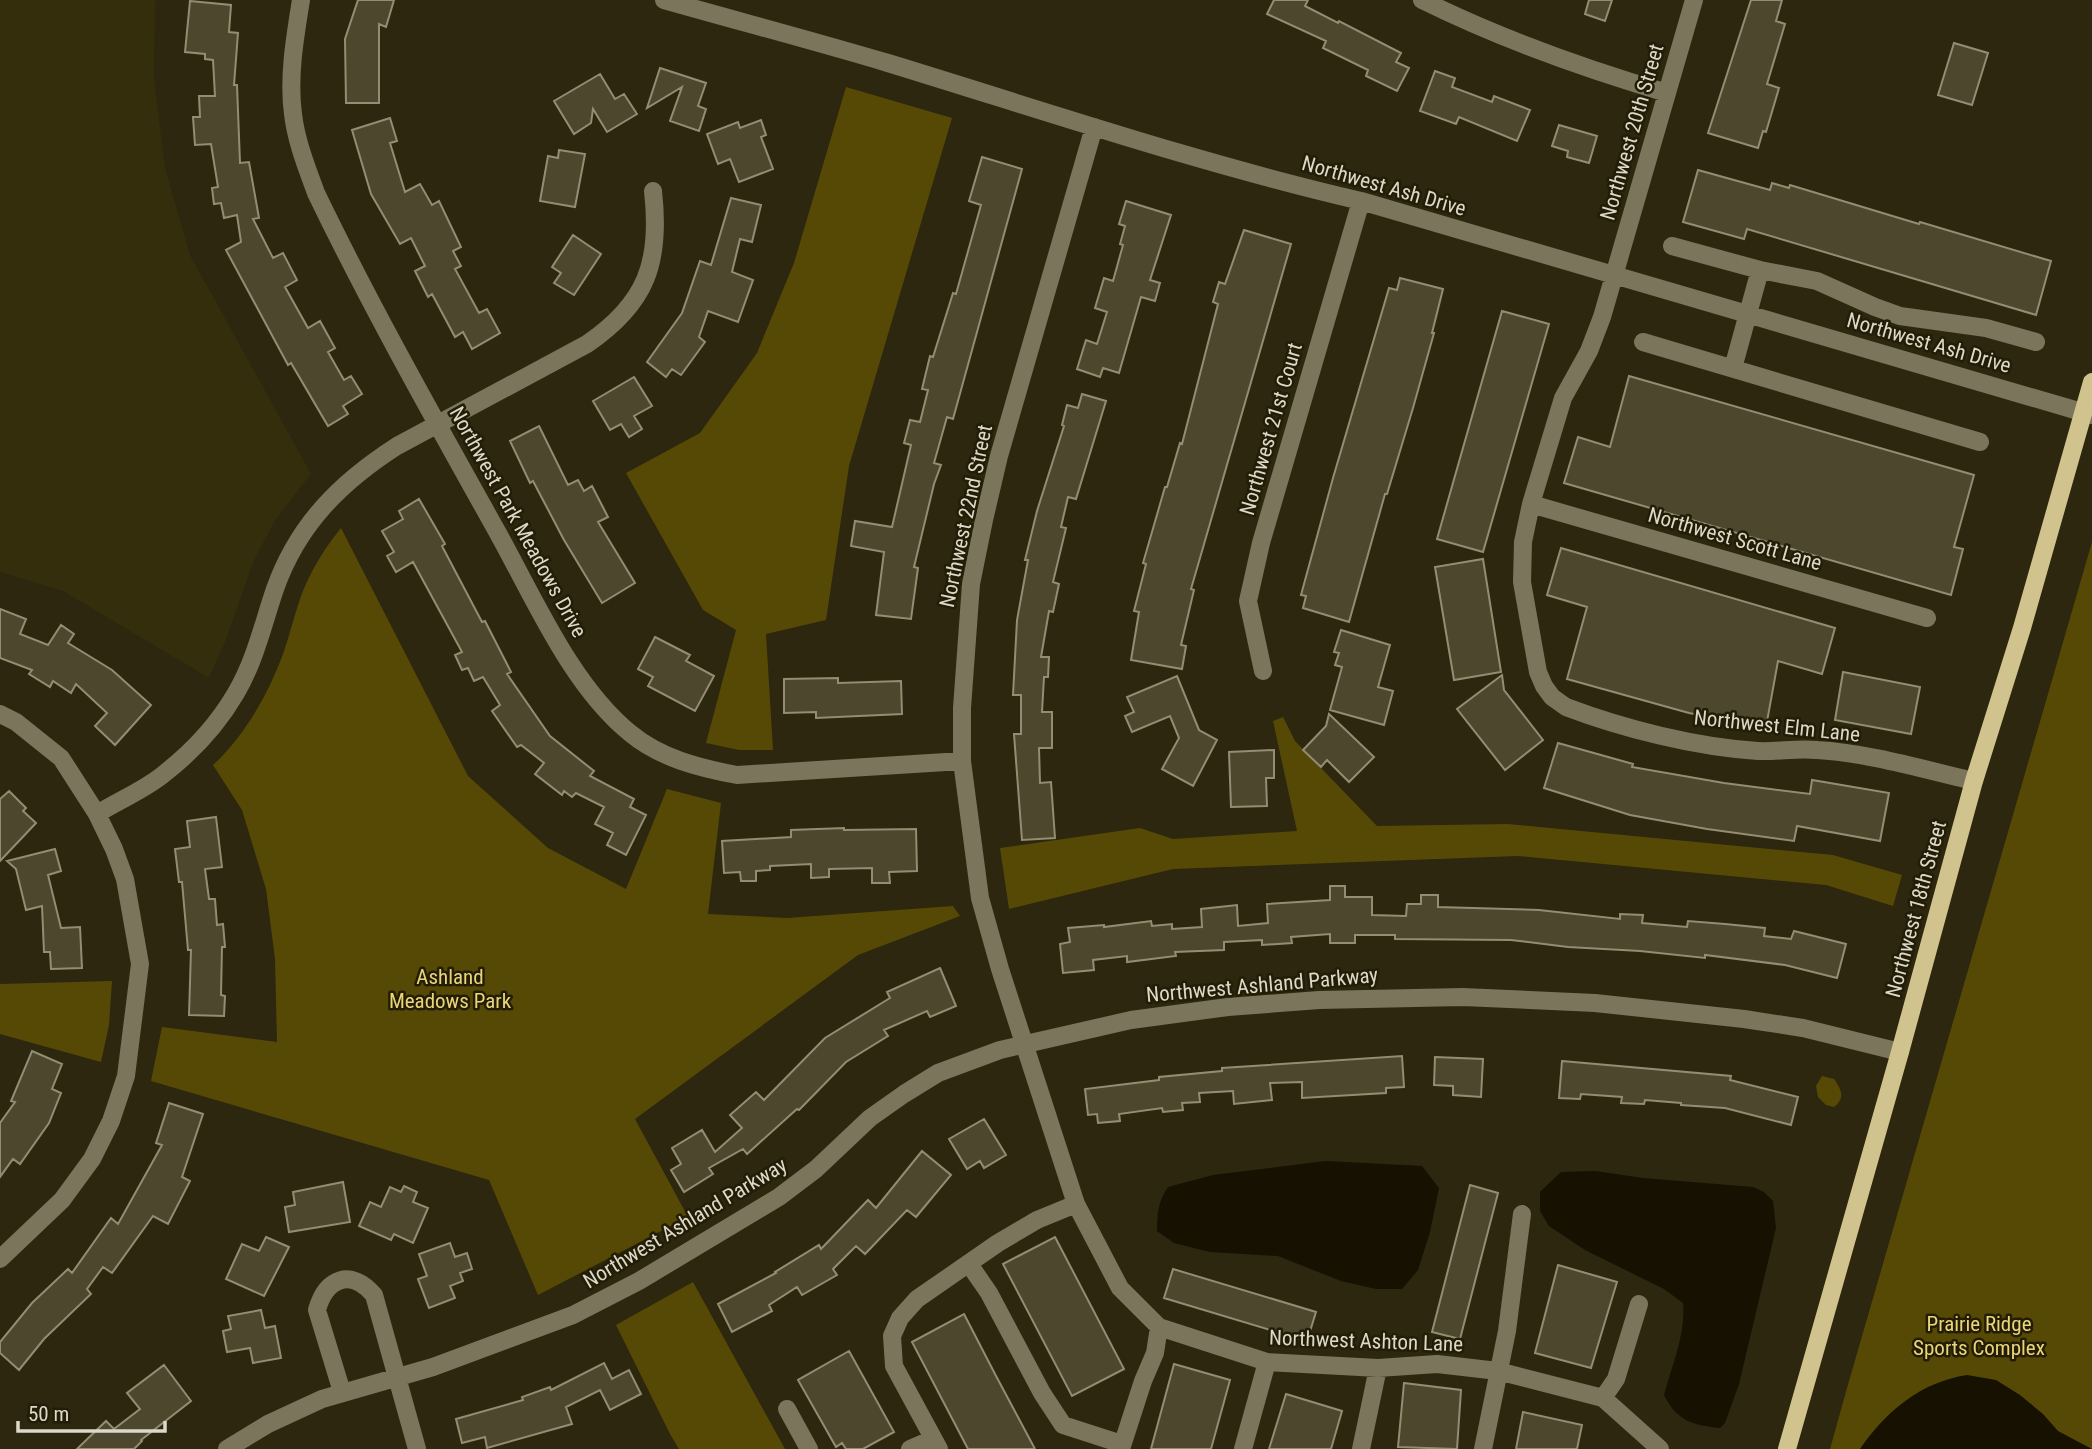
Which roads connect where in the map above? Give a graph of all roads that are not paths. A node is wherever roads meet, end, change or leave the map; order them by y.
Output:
1 (301, 0) edge
2 (664, 0) edge
3 (1422, 0) edge
4 (1694, 0) edge
5 (1667, 93) junction
6 (1094, 127) junction
7 (653, 191) dead end
8 (1361, 201) junction
9 (1672, 246) dead end
10 (1760, 270) junction
11 (1614, 276) junction
12 (1749, 314) junction
13 (1643, 342) dead end
14 (2036, 342) dead end
15 (1734, 368) junction
16 (2092, 382) edge
17 (2087, 414) edge
18 (438, 425) junction
19 (1980, 442) dead end
20 (1531, 504) junction
21 (1927, 618) dead end
22 (1262, 671) dead end
23 (0, 714) edge
24 (962, 761) junction
25 (1974, 781) junction
26 (97, 814) junction
27 (1024, 1044) junction
28 (1900, 1052) junction
29 (1076, 1204) junction
30 (1522, 1214) dead end
31 (0, 1259) edge
32 (969, 1264) junction
33 (1639, 1304) dead end
34 (1159, 1327) junction
35 (1267, 1362) junction
36 (1378, 1368) junction
37 (1498, 1371) junction
38 (396, 1376) junction
39 (342, 1392) junction
40 (1603, 1398) junction
41 (787, 1409) dead end
42 (936, 1444) edge
43 (1121, 1446) edge
44 (1652, 1447) edge
45 (227, 1449) edge
46 (417, 1449) edge
47 (809, 1449) edge
48 (910, 1449) edge
49 (1243, 1449) edge
50 (1361, 1449) edge
51 (1483, 1449) edge
52 (1787, 1449) edge

1 - 18 street, Northwest Park Meadows Drive
2 - 6 street, Northwest Ash Drive
3 - 5 street
4 - 5 street, Northwest 20th Street
5 - 11 street, Northwest 20th Street
6 - 8 street, Northwest Ash Drive
6 - 24 street, Northwest 22nd Street
7 - 18 street
8 - 11 street, Northwest Ash Drive
8 - 22 street, Northwest 21st Court
9 - 10 street
10 - 12 street
10 - 14 street
11 - 12 street, Northwest Ash Drive
11 - 20 street, Northwest 20th Street
12 - 15 street
12 - 17 street, Northwest Ash Drive
13 - 15 street
15 - 19 street
16 - 17 main road, Northwest 18th Street
17 - 25 main road, Northwest 18th Street
18 - 24 street, Northwest Park Meadows Drive
18 - 26 street
20 - 21 street, Northwest Scott Lane
20 - 25 street, Northwest Elm Lane
23 - 26 street
24 - 27 street, Northwest 22nd Street
25 - 28 main road, Northwest 18th Street
26 - 31 street
27 - 28 street, Northwest Ashland Parkway
27 - 29 street, Northwest Ashton Lane
27 - 38 street, Northwest Ashland Parkway
28 - 52 main road, Northwest 18th Street
29 - 32 street
29 - 34 street, Northwest Ashton Lane
30 - 37 street
32 - 42 street
32 - 43 street
33 - 40 street
34 - 35 street, Northwest Ashton Lane
34 - 43 street
35 - 36 street, Northwest Ashton Lane
35 - 49 street
36 - 37 street, Northwest Ashton Lane
36 - 50 street
37 - 40 street, Northwest Ashton Lane
37 - 51 street
38 - 39 street, Northwest Ashland Parkway
38 - 39 street
38 - 46 street
39 - 45 street, Northwest Ashland Parkway
40 - 44 street, Northwest Ashton Lane
41 - 47 street
42 - 48 street

